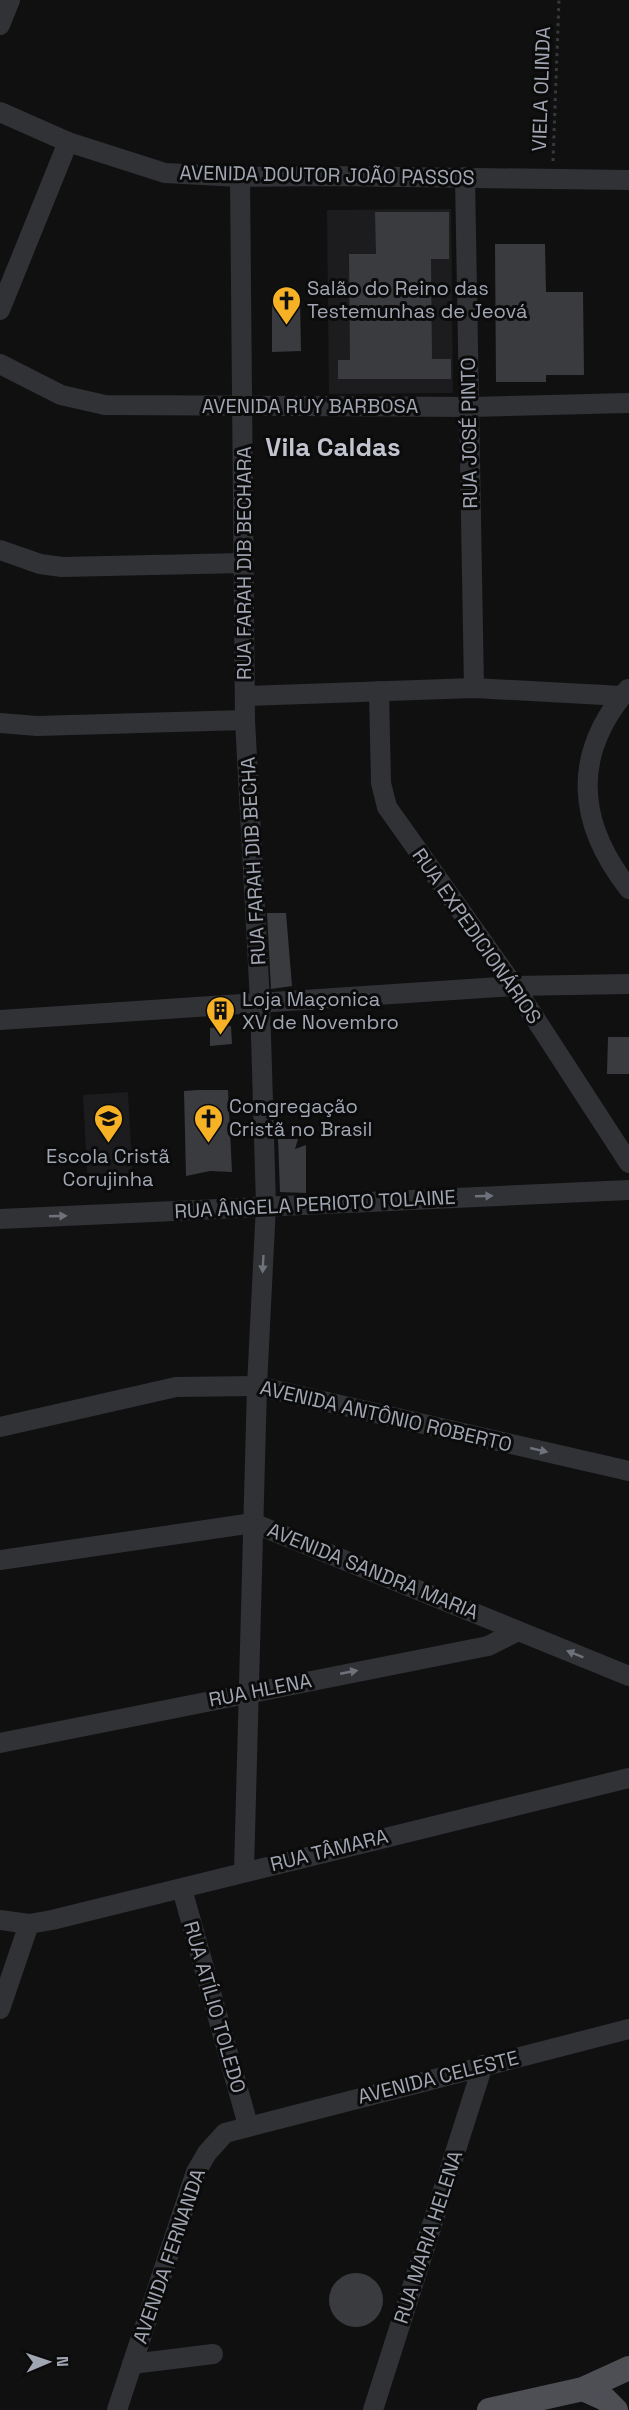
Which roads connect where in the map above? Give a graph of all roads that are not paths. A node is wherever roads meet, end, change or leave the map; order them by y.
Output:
1 (10, 0) edge
2 (0, 25) edge
3 (0, 112) edge
4 (68, 142) junction
5 (240, 177) junction
6 (465, 177) junction
7 (629, 180) edge
8 (0, 310) edge
9 (0, 364) edge
10 (629, 403) edge
11 (244, 405) junction
12 (470, 407) junction
13 (0, 550) edge
14 (243, 563) junction
15 (474, 688) junction
16 (379, 692) junction
17 (625, 692) edge
18 (245, 696) junction
19 (245, 720) junction
20 (0, 723) edge
21 (629, 889) edge
22 (629, 984) edge
23 (514, 986) junction
24 (260, 1002) junction
25 (0, 1020) edge
26 (629, 1163) edge
27 (629, 1190) edge
28 (266, 1205) junction
29 (0, 1219) edge
30 (257, 1386) junction
31 (0, 1427) edge
32 (629, 1471) edge
33 (253, 1523) junction
34 (0, 1560) edge
35 (518, 1631) junction
36 (629, 1676) edge
37 (250, 1691) junction
38 (0, 1743) edge
39 (629, 1778) edge
40 (244, 1871) junction
41 (182, 1889) junction
42 (0, 1920) edge
43 (29, 1924) junction
44 (0, 2008) edge
45 (629, 2029) edge
46 (483, 2065) junction
47 (248, 2125) junction
48 (213, 2354) dead end
49 (132, 2364) junction
50 (629, 2368) edge
51 (584, 2389) junction
52 (117, 2410) edge
53 (373, 2410) edge
54 (489, 2410) edge
55 (616, 2410) edge

1 - 2 street
3 - 4 street, AVENIDA DOUTOR JOÃO PASSOS
4 - 5 street, AVENIDA DOUTOR JOÃO PASSOS
4 - 8 street
5 - 6 street, AVENIDA DOUTOR JOÃO PASSOS
5 - 11 street, RUA FARAH DIB BECHARA
6 - 7 street, AVENIDA DOUTOR JOÃO PASSOS
6 - 12 street, RUA JOSÉ PINTO
9 - 11 street, AVENIDA RUY BARBOSA
10 - 12 street, AVENIDA RUY BARBOSA
11 - 12 street, AVENIDA RUY BARBOSA
11 - 14 street, RUA FARAH DIB BECHARA
12 - 15 street, RUA JOSÉ PINTO
13 - 14 street
14 - 18 street, RUA FARAH DIB BECHARA
15 - 16 street
15 - 17 street
16 - 18 street
16 - 23 street, RUA EXPEDICIONÁRIOS
17 - 21 street
18 - 19 street, RUA FARAH DIB BECHA
19 - 20 street
19 - 24 street, RUA FARAH DIB BECHA
22 - 23 street
23 - 24 street
23 - 26 street, RUA EXPEDICIONÁRIOS
24 - 25 street
24 - 28 street, RUA FARAH DIB BECHA
28 -> 27 street, RUA ÂNGELA PERIOTO TOLAINE
29 -> 28 street, RUA ÂNGELA PERIOTO TOLAINE
28 -> 30 street, RUA FARAH DIB BECHA
30 - 31 street, AVENIDA ANTÔNIO ROBERTO
30 -> 32 street, AVENIDA ANTÔNIO ROBERTO
30 - 33 street, RUA FARAH DIB BECHA
33 - 34 street, AVENIDA SANDRA MARIA
33 - 35 street, AVENIDA SANDRA MARIA
33 - 37 street, RUA FARAH DIB BECHA
36 -> 35 street, AVENIDA SANDRA MARIA
37 -> 35 street, RUA HLENA
37 - 38 street, RUA HLENA
37 - 40 street, RUA FARAH DIB BECHA
39 - 40 street, RUA TÂMARA
40 - 41 street, RUA TÂMARA
41 - 43 street, RUA TÂMARA
41 - 47 street, RUA ATÍLIO TOLEDO
42 - 43 street
43 - 44 street
45 - 46 street, AVENIDA CELESTE
46 - 47 street, AVENIDA CELESTE
46 - 53 street, RUA MARIA HELENA
47 - 49 street, AVENIDA FERNANDA
48 - 49 street
49 - 52 street, AVENIDA FERNANDA
50 - 51 main road
51 - 54 main road
51 - 55 main road

